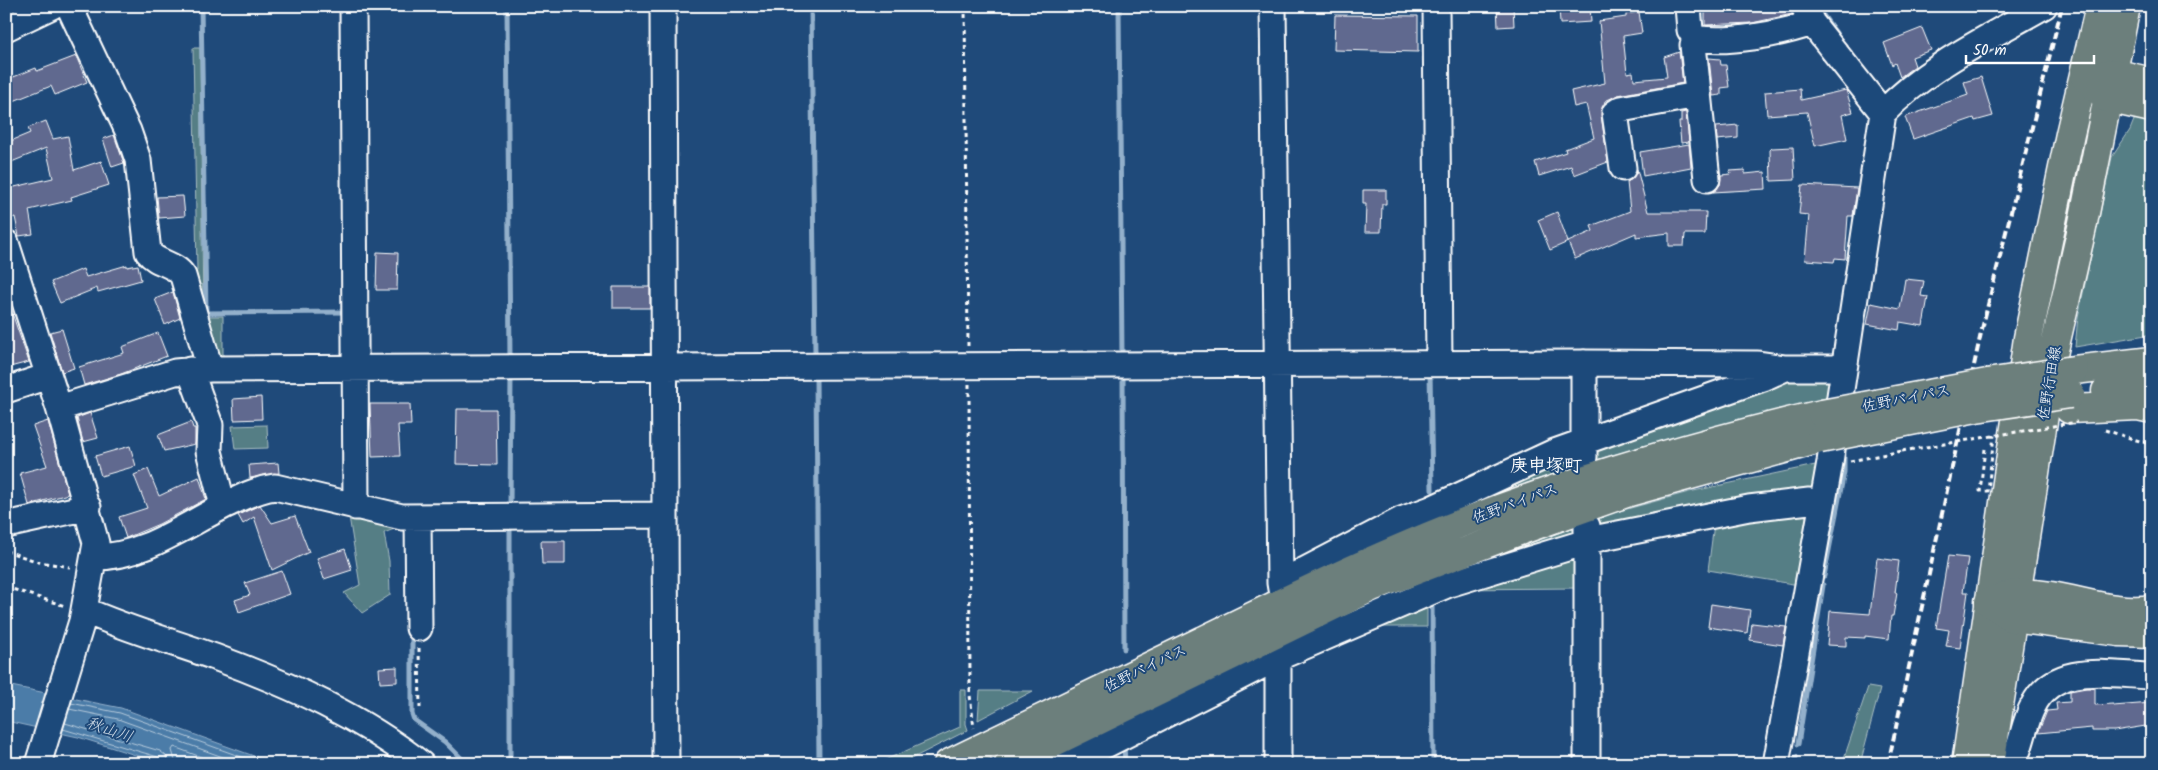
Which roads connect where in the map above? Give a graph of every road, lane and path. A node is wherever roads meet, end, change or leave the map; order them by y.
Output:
1 (52, 6) edge
2 (69, 6) edge
3 (353, 6) edge
4 (662, 6) edge
5 (1273, 6) edge
6 (1436, 6) edge
7 (1688, 6) edge
8 (2044, 6) edge
9 (2100, 6) edge
10 (2126, 6) edge
11 (1808, 15) edge
12 (2007, 15) edge
13 (6, 28) edge
14 (1695, 38) junction
15 (2085, 77) junction
16 (2152, 82) edge
17 (2110, 86) junction
18 (1697, 95) junction
19 (2152, 108) edge
20 (1883, 113) junction
21 (1623, 168) dead end
22 (1706, 179) dead end
23 (6, 243) edge
24 (2152, 344) edge
25 (2152, 361) edge
26 (1276, 363) junction
27 (1438, 363) junction
28 (1584, 363) junction
29 (665, 368) junction
30 (1785, 368) junction
31 (1844, 368) junction
32 (200, 369) junction
33 (357, 370) junction
34 (48, 376) junction
35 (2152, 387) edge
36 (6, 390) edge
37 (2075, 396) junction
38 (59, 408) junction
39 (2152, 409) edge
40 (2100, 429) dead end
41 (1820, 435) junction
42 (1994, 435) junction
43 (2152, 445) edge
44 (1985, 449) dead end
45 (1584, 450) junction
46 (1854, 460) dead end
47 (1822, 504) junction
48 (223, 506) junction
49 (88, 507) junction
50 (356, 507) junction
51 (665, 516) junction
52 (418, 518) junction
53 (6, 525) edge
54 (1587, 534) junction
55 (6, 551) edge
56 (94, 557) junction
57 (70, 567) dead end
58 (6, 587) edge
59 (1282, 592) junction
60 (1989, 602) junction
61 (2014, 606) junction
62 (2152, 609) edge
63 (80, 613) junction
64 (419, 628) joint
65 (2152, 633) edge
66 (1273, 647) junction
67 (2152, 676) edge
68 (420, 710) dead end
69 (1999, 760) edge
70 (38, 764) edge
71 (421, 764) edge
72 (666, 764) edge
73 (948, 764) edge
74 (1010, 764) edge
75 (1068, 764) edge
76 (1278, 764) edge
77 (1587, 764) edge
78 (1776, 764) edge
79 (1966, 764) edge

1 - 13 street
2 - 32 street
3 - 33 street
4 - 29 street
5 - 26 street
6 - 27 street
7 - 14 street
8 - 12 street
9 - 15 main road, 佐野行田線
10 - 17 main road, 佐野行田線
11 - 14 street
11 - 20 street
12 - 20 street
14 - 18 street
15 - 17 main road
15 - 60 main road, 佐野行田線
16 - 17 main road
17 - 19 main road
17 - 61 main road, 佐野行田線
18 - 21 street
18 - 22 street
20 - 31 street
23 - 34 street
24 - 37 main road
25 - 37 main road, 佐野バイパス
26 - 27 street
26 - 29 street
26 - 59 street
27 - 28 street
28 - 30 street
28 - 45 street
29 - 33 street
29 - 51 street
30 - 31 street
30 - 45 street
31 - 47 street
32 - 33 street
32 - 38 street
32 - 48 street
33 - 50 street
34 - 36 street
34 - 38 street
35 - 37 main road, 佐野バイパス
37 - 39 main road
37 - 41 main road, 佐野バイパス, bridge
37 - 41 main road, 佐野バイパス, bridge
37 - 42 path, bridge
38 - 49 street
40 - 43 path
41 - 59 main road, 佐野バイパス
41 - 66 main road, 佐野バイパス
42 - 44 path, bridge
42 - 46 path, bridge
45 - 59 street
47 - 54 street
47 - 78 street
48 - 50 street
48 - 56 street
49 - 53 street
49 - 56 street
50 - 52 street
51 - 52 street
51 - 72 street
52 - 64 street
54 - 66 street
54 - 77 street
55 - 57 path
56 - 63 street
58 - 63 path
59 - 73 main road, 佐野バイパス
60 - 61 main road
60 - 79 main road, 佐野行田線
61 - 62 main road
61 - 65 main road
61 - 69 main road, 佐野行田線
63 - 70 street
63 - 71 street
64 - 68 path
66 - 74 main road, 佐野バイパス
66 - 75 street
66 - 76 street
67 - 69 street

